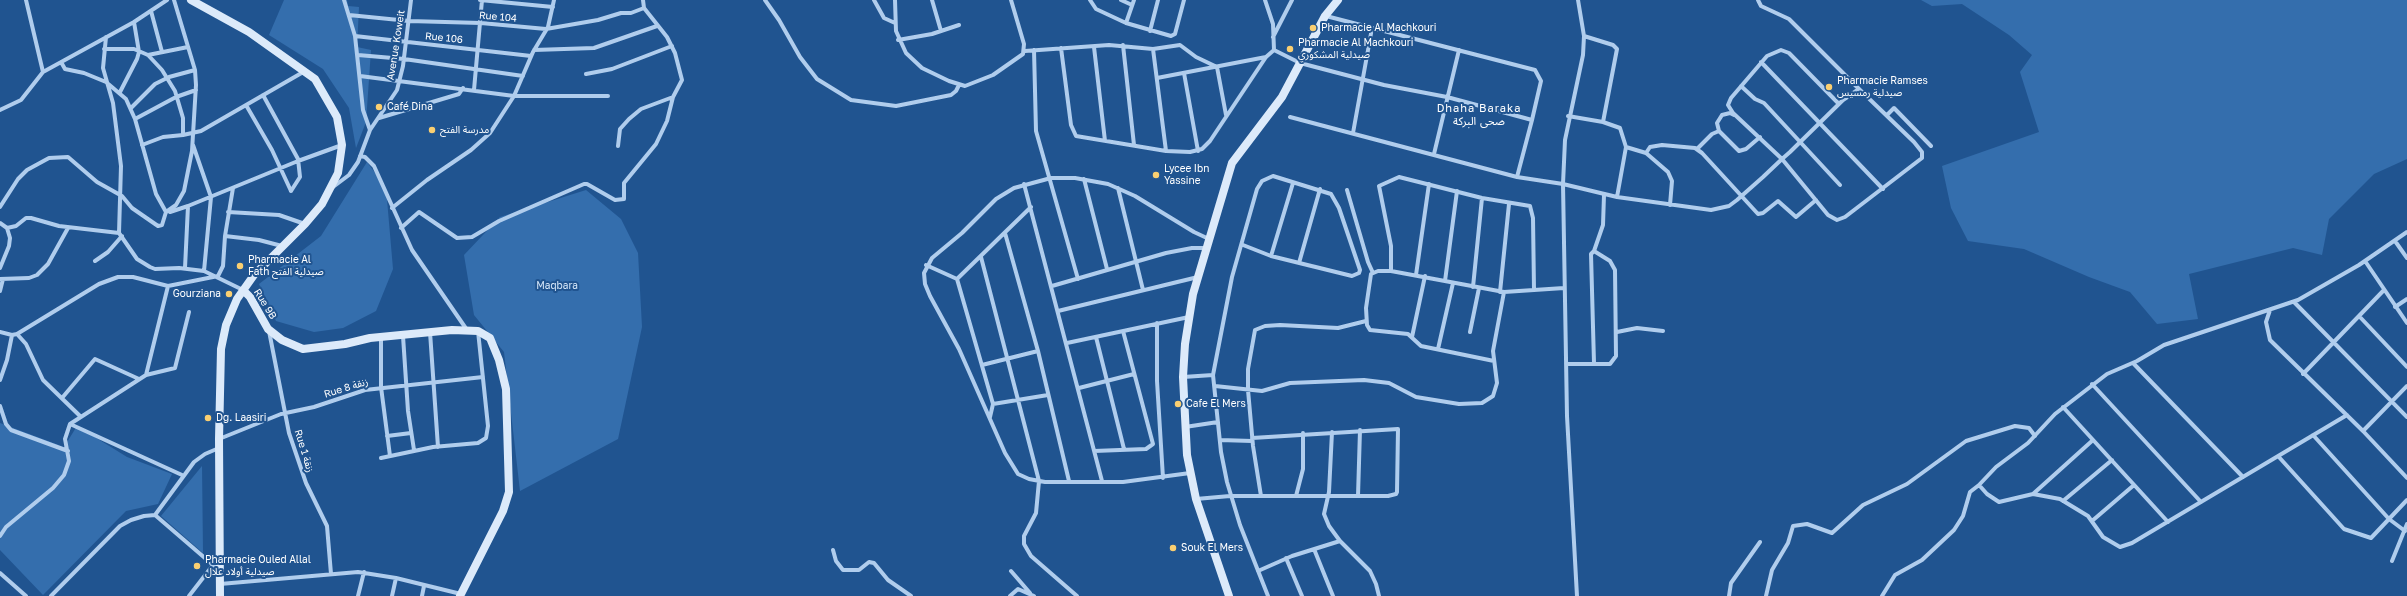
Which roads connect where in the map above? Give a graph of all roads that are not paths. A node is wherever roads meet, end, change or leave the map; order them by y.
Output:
1 (26, 0) edge
2 (167, 0) edge
3 (174, 0) edge
4 (191, 0) edge
5 (344, 0) edge
6 (411, 0) edge
7 (482, 0) edge
8 (554, 0) edge
9 (643, 0) edge
10 (765, 0) edge
11 (874, 0) edge
12 (896, 0) edge
13 (932, 0) edge
14 (1011, 0) edge
15 (1090, 0) edge
16 (1121, 0) edge
17 (1158, 0) edge
18 (1184, 0) edge
19 (1264, 0) edge
20 (1292, 0) edge
21 (1338, 0) edge
22 (1578, 0) edge
23 (1758, 0) edge
24 (1133, 2) edge
25 (1331, 4) edge
26 (554, 7) junction
27 (644, 8) junction
28 (151, 11) junction
29 (349, 15) junction
30 (1325, 16) junction
31 (409, 21) junction
32 (134, 22) junction
33 (895, 22) junction
34 (481, 23) junction
35 (1126, 23) junction
36 (657, 26) junction
37 (959, 26) dead end
38 (1372, 28) junction
39 (546, 29) junction
40 (941, 31) junction
41 (1150, 31) junction
42 (355, 36) junction
43 (1584, 36) junction
44 (106, 37) junction
45 (1273, 38) junction
46 (898, 40) junction
47 (406, 42) junction
48 (1123, 45) junction
49 (672, 46) junction
50 (188, 47) junction
51 (1094, 47) junction
52 (1061, 48) junction
53 (104, 49) junction
54 (1153, 49) junction
55 (479, 50) junction
56 (534, 50) junction
57 (1034, 50) junction
58 (1274, 50) junction
59 (1459, 50) junction
60 (1025, 51) junction
61 (139, 52) junction
62 (162, 52) junction
63 (148, 55) junction
64 (358, 55) junction
65 (531, 56) junction
66 (1266, 57) junction
67 (404, 59) junction
68 (61, 62) junction
69 (1300, 62) junction
70 (1761, 62) junction
71 (1217, 67) junction
72 (477, 68) junction
73 (195, 70) junction
74 (306, 71) junction
75 (43, 72) junction
76 (1184, 73) junction
77 (586, 74) dead end
78 (360, 76) junction
79 (523, 76) junction
80 (169, 77) junction
81 (1157, 78) junction
82 (400, 80) junction
83 (1362, 80) junction
84 (106, 82) junction
85 (959, 85) junction
86 (1741, 86) junction
87 (464, 88) junction
88 (1859, 89) junction
89 (196, 90) junction
90 (474, 90) junction
91 (120, 92) junction
92 (263, 94) junction
93 (514, 96) junction
94 (608, 96) dead end
95 (176, 97) junction
96 (674, 97) junction
97 (1447, 97) junction
98 (1839, 104) junction
99 (246, 105) junction
100 (131, 108) junction
101 (0, 110) edge
102 (1226, 115) junction
103 (1887, 115) junction
104 (1568, 116) junction
105 (1736, 116) junction
106 (1290, 117) dead end
107 (135, 119) junction
108 (379, 119) junction
109 (1532, 120) junction
110 (1603, 122) junction
111 (1820, 122) junction
112 (370, 130) junction
113 (1719, 131) junction
114 (193, 133) junction
115 (1352, 133) junction
116 (183, 135) junction
117 (1760, 137) junction
118 (1105, 141) junction
119 (1800, 142) junction
120 (193, 143) junction
121 (342, 145) junction
122 (1134, 145) junction
123 (142, 146) junction
124 (618, 146) dead end
125 (1931, 146) dead end
126 (1626, 147) junction
127 (1697, 149) junction
128 (1166, 151) junction
129 (1198, 151) junction
130 (1434, 154) junction
131 (1646, 154) junction
132 (360, 156) junction
133 (1782, 160) junction
134 (298, 161) junction
135 (280, 168) junction
136 (1517, 177) junction
137 (1051, 178) junction
138 (1084, 179) junction
139 (1293, 183) junction
140 (1024, 184) junction
141 (1429, 184) junction
142 (1563, 184) junction
143 (1840, 185) dead end
144 (233, 188) junction
145 (1118, 188) junction
146 (1320, 189) junction
147 (1883, 189) junction
148 (330, 190) junction
149 (1348, 190) dead end
150 (1456, 191) junction
151 (1604, 195) junction
152 (1742, 195) junction
153 (122, 196) junction
154 (211, 197) junction
155 (1617, 197) junction
156 (1482, 198) junction
157 (1816, 200) junction
158 (1509, 204) junction
159 (1670, 205) junction
160 (188, 206) junction
161 (0, 207) edge
162 (1031, 207) junction
163 (392, 208) junction
164 (168, 212) junction
165 (228, 212) junction
166 (0, 223) edge
167 (305, 224) junction
168 (7, 228) junction
169 (68, 228) junction
170 (401, 228) junction
171 (2407, 232) edge
172 (1005, 233) junction
173 (120, 235) junction
174 (225, 236) junction
175 (1210, 239) junction
176 (2395, 241) junction
177 (1243, 244) junction
178 (283, 246) junction
179 (1206, 248) junction
180 (1594, 251) junction
181 (1271, 256) junction
182 (982, 258) junction
183 (2407, 258) edge
184 (95, 261) dead end
185 (2366, 261) junction
186 (1136, 262) junction
187 (1299, 263) junction
188 (926, 265) junction
189 (0, 268) edge
190 (185, 268) junction
191 (1107, 269) junction
192 (204, 271) junction
193 (1391, 271) junction
194 (1373, 273) junction
195 (1416, 275) junction
196 (218, 276) junction
197 (1425, 276) junction
198 (1198, 277) junction
199 (1078, 278) junction
200 (2, 279) edge
201 (958, 279) junction
202 (1444, 281) junction
203 (1453, 283) junction
204 (168, 286) junction
205 (1052, 286) junction
206 (1473, 287) junction
207 (1479, 288) junction
208 (1564, 288) junction
209 (243, 290) junction
210 (1143, 290) junction
211 (1534, 290) junction
212 (2384, 290) junction
213 (0, 291) edge
214 (1502, 292) junction
215 (2407, 299) edge
216 (2294, 302) junction
217 (2395, 307) junction
218 (2270, 310) junction
219 (1058, 311) junction
220 (189, 312) dead end
221 (2359, 316) junction
222 (1189, 317) junction
223 (1366, 321) junction
224 (1157, 323) junction
225 (2407, 323) edge
226 (268, 329) junction
227 (468, 330) junction
228 (1123, 331) junction
229 (1663, 331) dead end
230 (0, 332) edge
231 (430, 332) junction
232 (481, 332) junction
233 (1470, 332) dead end
234 (1617, 332) junction
235 (17, 334) junction
236 (12, 335) junction
237 (403, 336) junction
238 (381, 337) junction
239 (1096, 337) junction
240 (1412, 337) junction
241 (2335, 341) junction
242 (1067, 343) junction
243 (1438, 349) junction
244 (1038, 351) junction
245 (1009, 358) junction
246 (1494, 361) junction
247 (1594, 363) junction
248 (2133, 363) junction
249 (1566, 364) junction
250 (982, 365) junction
251 (2407, 367) edge
252 (1134, 374) junction
253 (2303, 374) junction
254 (146, 375) junction
255 (1213, 375) junction
256 (483, 377) junction
257 (1183, 377) junction
258 (139, 379) junction
259 (0, 380) edge
260 (1107, 381) junction
261 (433, 382) junction
262 (2092, 384) junction
263 (407, 385) junction
264 (381, 386) junction
265 (1214, 386) junction
266 (2407, 386) edge
267 (1079, 388) junction
268 (1248, 390) junction
269 (1048, 394) junction
270 (62, 398) junction
271 (1019, 400) junction
272 (2392, 402) junction
273 (993, 404) junction
274 (0, 406) edge
275 (2063, 407) junction
276 (286, 413) junction
277 (2347, 415) junction
278 (80, 416) junction
279 (990, 417) junction
280 (2407, 417) edge
281 (1218, 422) junction
282 (70, 424) junction
283 (1184, 427) junction
284 (1360, 430) junction
285 (2364, 431) junction
286 (1332, 432) junction
287 (411, 433) junction
288 (1303, 433) junction
289 (2313, 435) junction
290 (387, 436) junction
291 (2035, 436) junction
292 (219, 439) junction
293 (1252, 439) junction
294 (1220, 440) junction
295 (2093, 440) junction
296 (438, 447) junction
297 (219, 448) junction
298 (414, 450) junction
299 (1124, 450) junction
300 (68, 451) junction
301 (1094, 451) junction
302 (390, 456) junction
303 (2278, 456) junction
304 (382, 458) dead end
305 (2112, 460) junction
306 (1190, 474) junction
307 (182, 475) junction
308 (2243, 477) junction
309 (1163, 478) junction
310 (2407, 478) edge
311 (1039, 481) junction
312 (1069, 481) junction
313 (1102, 481) junction
314 (1979, 484) junction
315 (2134, 485) junction
316 (2033, 494) junction
317 (1329, 495) junction
318 (1230, 496) junction
319 (1261, 496) junction
320 (1296, 496) junction
321 (1358, 496) junction
322 (1196, 499) junction
323 (2407, 500) edge
324 (2063, 501) junction
325 (2201, 502) junction
326 (155, 515) junction
327 (2389, 519) junction
328 (2092, 521) junction
329 (2168, 522) junction
330 (2407, 524) edge
331 (2405, 531) junction
332 (0, 536) edge
333 (1340, 541) junction
334 (1760, 542) dead end
335 (1314, 549) junction
336 (833, 550) dead end
337 (1286, 558) junction
338 (2392, 561) dead end
339 (217, 566) junction
340 (1258, 570) junction
341 (1011, 571) dead end
342 (364, 572) junction
343 (0, 573) edge
344 (331, 574) junction
345 (396, 578) junction
346 (220, 584) junction
347 (424, 586) junction
348 (1030, 593) junction
349 (461, 595) edge
350 (26, 596) edge
351 (51, 596) edge
352 (189, 596) edge
353 (220, 596) edge
354 (358, 596) edge
355 (392, 596) edge
356 (422, 596) edge
357 (911, 596) edge
358 (1010, 596) edge
359 (1034, 596) edge
360 (1076, 596) edge
361 (1229, 596) edge
362 (1268, 596) edge
363 (1302, 596) edge
364 (1333, 596) edge
365 (1379, 596) edge
366 (1577, 596) edge
367 (1729, 596) edge
368 (1766, 596) edge
369 (1882, 596) edge

1 - 75 street
2 - 28 street
3 - 50 street
4 - 74 street
5 - 29 street
6 - 31 street, Avenue Koweit
7 - 26 street
7 - 34 street
8 - 26 street
9 - 27 street
10 - 85 street
11 - 33 street
12 - 33 street
13 - 40 street
14 - 60 street
15 - 35 street
16 - 24 street
17 - 41 street
18 - 41 street
19 - 45 street
20 - 45 street
21 - 25 street
22 - 43 street
23 - 88 street
24 - 35 street
25 - 30 street
26 - 39 street
27 - 36 street
27 - 39 street, Rue 104
28 - 32 street
28 - 62 street
29 - 31 street, Rue 104
29 - 42 street
30 - 38 street
30 - 69 street
31 - 34 street, Rue 104
31 - 47 street, Avenue Koweit
32 - 44 street
32 - 61 street
33 - 46 street
34 - 39 street, Rue 104
34 - 55 street
35 - 41 street
36 - 49 street
36 - 56 street
37 - 40 street
38 - 59 street
38 - 83 street
39 - 56 street
40 - 46 street
42 - 47 street, Rue 106
42 - 64 street
43 - 104 street
43 - 110 street
44 - 53 street
44 - 68 street
45 - 58 street
46 - 85 street
47 - 55 street, Rue 106
47 - 67 street, Avenue Koweit
48 - 51 street
48 - 54 street
48 - 122 street
49 - 77 street
49 - 96 street
50 - 62 street
50 - 73 street
51 - 52 street
51 - 118 street
52 - 57 street
52 - 118 street
53 - 61 street
53 - 84 street
54 - 71 street
54 - 81 street
55 - 65 street, Rue 106
55 - 72 street
56 - 65 street
57 - 60 street
57 - 137 street
58 - 66 street
58 - 69 street
59 - 97 street
59 - 109 street
60 - 85 street
61 - 63 street
61 - 91 street
62 - 63 street
63 - 80 street
64 - 67 street
64 - 78 street
65 - 79 street
66 - 71 street
66 - 102 street
67 - 72 street
67 - 82 street, Avenue Koweit
68 - 75 street
68 - 84 street
69 - 83 street
69 - 175 street
70 - 86 street
70 - 98 street
70 - 111 street
71 - 76 street
71 - 102 street
72 - 79 street
72 - 90 street
73 - 80 street
73 - 89 street
74 - 92 street
74 - 121 street
75 - 101 street
76 - 81 street
76 - 129 street
78 - 82 street
78 - 112 street
79 - 93 street
80 - 95 street
80 - 100 street
81 - 128 street
82 - 87 street
82 - 108 street, Avenue Koweit
83 - 97 street
83 - 115 street
84 - 91 street
84 - 153 street
86 - 105 street
86 - 119 street
87 - 90 street
87 - 108 street
88 - 98 street
88 - 103 street
89 - 95 street
89 - 114 street
90 - 93 street
91 - 100 street
92 - 99 street
92 - 134 street
93 - 94 street
93 - 163 street
95 - 107 street
95 - 116 street
96 - 124 street
96 - 170 street
97 - 109 street
97 - 130 street
98 - 111 street
99 - 114 street
99 - 135 street
100 - 107 street
102 - 129 street
103 - 125 street
103 - 147 street
104 - 110 street
104 - 142 street
105 - 113 street
105 - 117 street
106 - 115 street
107 - 123 street
108 - 112 street, Avenue Koweit
109 - 136 street
110 - 126 street
111 - 119 street
111 - 147 street
112 - 132 street, Avenue Koweit
113 - 117 street
113 - 127 street
114 - 116 street
114 - 120 street
115 - 130 street
116 - 123 street
117 - 133 street
118 - 122 street
119 - 133 street
119 - 143 street
120 - 154 street
120 - 164 street
121 - 134 street
121 - 148 street
122 - 128 street
123 - 164 street
126 - 131 street
126 - 155 street
127 - 131 street
127 - 152 street
128 - 129 street
130 - 136 street
131 - 159 street
132 - 148 street, Avenue Koweit
132 - 163 street
133 - 152 street
133 - 157 street
134 - 135 street
134 - 135 street
135 - 144 street
136 - 142 street
137 - 138 street
137 - 140 street
137 - 199 street
138 - 145 street
138 - 191 street
139 - 146 street
139 - 177 street
139 - 181 street
140 - 162 street
140 - 188 street
141 - 150 street
141 - 193 street
141 - 195 street
142 - 151 street
142 - 208 street
144 - 154 street
144 - 165 street
145 - 175 street
145 - 186 street
146 - 187 street
146 - 187 street
147 - 157 street
148 - 167 street
149 - 194 street
150 - 156 street
150 - 202 street
151 - 155 street
151 - 180 street
152 - 157 street
152 - 159 street
153 - 161 street
153 - 164 street
153 - 173 street
154 - 160 street
154 - 192 street
155 - 159 street
156 - 158 street
156 - 206 street
158 - 211 street
158 - 214 street
160 - 164 street
160 - 190 street
162 - 172 street
162 - 205 street
163 - 170 street
165 - 167 street
165 - 174 street
166 - 168 street
167 - 178 street
168 - 169 street
168 - 189 street
169 - 173 street
169 - 200 street
170 - 227 street
171 - 176 street
172 - 182 street
172 - 244 street
173 - 184 street
173 - 190 street, Rue 9B
174 - 178 street
174 - 196 street
175 - 179 street
176 - 183 street
176 - 185 street
177 - 181 street
177 - 255 street
178 - 209 street
179 - 186 street
179 - 198 street
180 - 234 street
180 - 247 street
181 - 187 street
182 - 201 street
182 - 245 street
185 - 212 street
185 - 216 street
186 - 191 street
186 - 210 street
188 - 201 street
188 - 279 street
190 - 192 street, Rue 9B
191 - 199 street
192 - 196 street, Rue 9B
193 - 194 street
193 - 195 street
194 - 223 street
195 - 197 street
196 - 204 street
196 - 209 street, Rue 9B
197 - 202 street
197 - 240 street
198 - 210 street
198 - 222 street
199 - 205 street
200 - 213 street
201 - 250 street
202 - 203 street
203 - 206 street
203 - 243 street
204 - 235 street
204 - 254 street
205 - 219 street
206 - 207 street
207 - 214 street
207 - 233 street
208 - 211 street
208 - 249 street
209 - 226 street, Rue 9B
209 - 292 street
210 - 219 street
211 - 214 street
212 - 217 street
212 - 221 street
214 - 246 street
215 - 217 street
216 - 218 street
216 - 241 street
217 - 225 street
218 - 248 street
218 - 253 street
219 - 242 street
220 - 254 street
221 - 241 street
221 - 251 street
222 - 224 street
222 - 257 street
223 - 240 street
223 - 268 street
224 - 228 street
224 - 309 street
226 - 238 street, Rue 9B
226 - 276 street, Rue 1 زنقة
227 - 231 street, Rue 9B
227 - 232 street, Rue 9B
228 - 239 street
228 - 252 street
229 - 234 street
230 - 236 street
231 - 237 street, Rue 9B
231 - 261 street
232 - 256 street
232 - 349 street
234 - 247 street
235 - 236 street
235 - 270 street
236 - 259 street
237 - 238 street, Rue 9B
237 - 263 street
238 - 264 street
239 - 242 street
239 - 260 street
240 - 243 street
241 - 253 street
241 - 272 street
242 - 267 street
243 - 246 street
244 - 245 street
244 - 269 street
245 - 250 street
245 - 271 street
246 - 268 street
247 - 249 street
248 - 262 street
248 - 308 street
249 - 366 street
250 - 273 street
252 - 260 street
252 - 299 street
253 - 277 street
254 - 258 street
255 - 257 street
255 - 265 street
256 - 261 street, Rue 8 زنقة
256 - 296 street
257 - 283 street
258 - 270 street
258 - 278 street
260 - 267 street
260 - 299 street
261 - 263 street, Rue 8 زنقة
261 - 296 street
262 - 275 street
262 - 325 street
263 - 264 street, Rue 8 زنقة
263 - 287 street
264 - 276 street, Rue 8 زنقة
264 - 290 street
265 - 268 street
265 - 281 street
266 - 272 street
267 - 301 street
268 - 293 street
269 - 271 street
269 - 312 street
270 - 278 street
271 - 273 street
271 - 311 street
272 - 280 street
272 - 285 street
273 - 279 street
274 - 300 street
275 - 291 street
275 - 295 street
276 - 292 street, Rue 8 زنقة
276 - 344 street, Rue 1 زنقة
277 - 285 street
277 - 289 street
278 - 282 street
279 - 311 street
281 - 283 street
281 - 294 street
282 - 300 street
282 - 307 street
283 - 306 street
284 - 286 street
284 - 321 street
284 - 321 street
285 - 310 street
286 - 288 street
286 - 317 street
287 - 290 street
287 - 298 street
288 - 293 street
288 - 320 street
289 - 303 street
289 - 327 street
290 - 302 street
291 - 314 street
291 - 368 street
292 - 297 street
293 - 294 street
293 - 319 street
294 - 318 street
295 - 305 street
295 - 316 street
296 - 298 street
297 - 307 street
297 - 339 street
298 - 302 street
299 - 301 street
300 - 332 street
301 - 313 street
302 - 304 street
303 - 308 street
303 - 327 street
305 - 315 street
305 - 324 street
306 - 309 street
306 - 322 street
307 - 326 street
308 - 325 street
309 - 313 street
311 - 312 street
311 - 360 street
312 - 313 street
314 - 316 street
314 - 369 street
315 - 328 street
315 - 329 street
316 - 324 street
317 - 320 street
317 - 321 street
317 - 333 street
318 - 319 street
318 - 322 street
318 - 340 street
319 - 320 street
322 - 361 street
323 - 327 street
324 - 328 street
325 - 329 street
326 - 339 street
326 - 351 street
327 - 331 street
328 - 329 street
330 - 331 street
331 - 338 street
333 - 335 street
333 - 365 street
334 - 367 street
335 - 337 street
335 - 364 street
336 - 357 street
337 - 340 street
337 - 363 street
339 - 346 street
339 - 352 street
340 - 362 street
341 - 348 street
342 - 344 street
342 - 345 street
342 - 354 street
343 - 350 street
344 - 346 street
345 - 347 street
345 - 355 street
346 - 353 street
347 - 349 street
347 - 356 street
348 - 358 street
348 - 359 street

